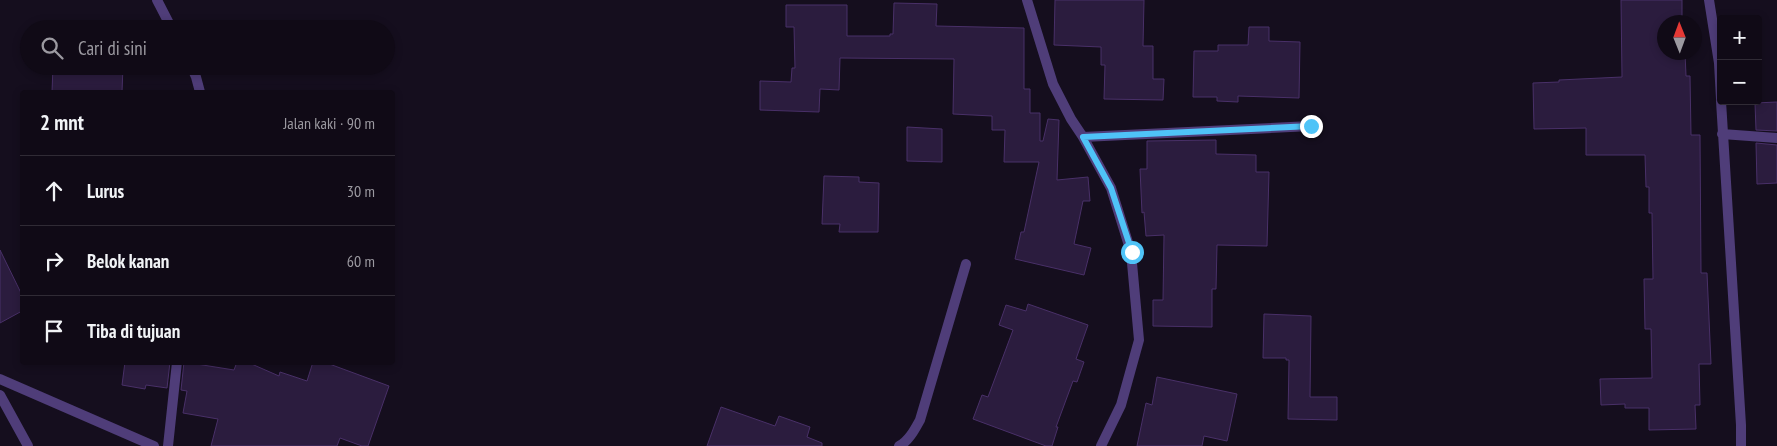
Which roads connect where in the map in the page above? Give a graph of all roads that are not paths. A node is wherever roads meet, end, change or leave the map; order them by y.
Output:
1 (157, 0) edge
2 (1027, 0) edge
3 (1709, 0) edge
4 (167, 20) edge
5 (1719, 60) edge
6 (195, 75) edge
7 (199, 90) edge
8 (1721, 105) edge
9 (1311, 126) dead end
10 (1722, 134) junction
11 (1083, 137) junction
12 (1777, 138) edge
13 (966, 264) dead end
14 (177, 365) edge
15 (0, 379) edge
16 (0, 395) edge
17 (28, 446) edge
18 (154, 446) edge
19 (168, 446) edge
20 (899, 446) edge
21 (1101, 446) edge
22 (1741, 446) edge

1 - 4 street
2 - 11 street
3 - 5 street
6 - 7 street
8 - 10 street
9 - 11 street
10 - 12 street
10 - 22 street
11 - 21 street
13 - 20 street
14 - 19 street
15 - 18 street
16 - 17 street

